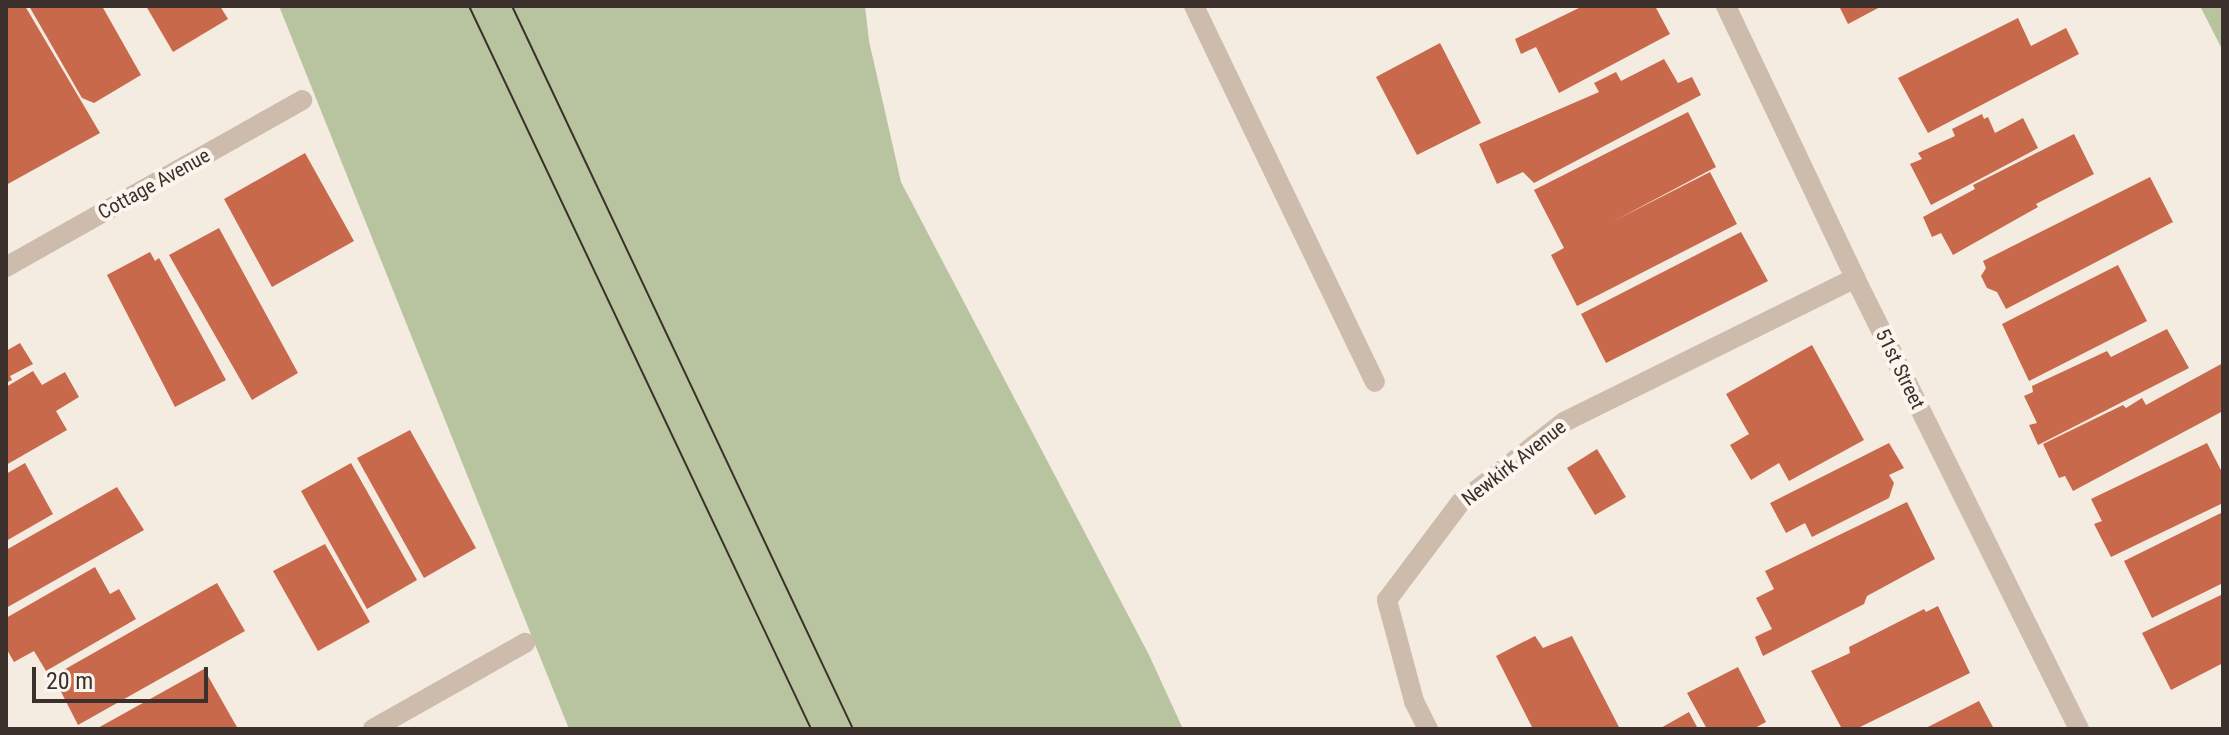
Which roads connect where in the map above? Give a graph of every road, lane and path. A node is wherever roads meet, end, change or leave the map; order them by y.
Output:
1 (1194, 6) edge
2 (1726, 6) edge
3 (302, 100) dead end
4 (6, 267) edge
5 (1855, 278) junction
6 (1375, 382) dead end
7 (525, 643) dead end
8 (373, 729) edge
9 (1428, 729) edge
10 (2079, 729) edge

1 - 6 street
2 - 5 street, 51st Street
3 - 4 street, Cottage Avenue
5 - 9 street, Newkirk Avenue
5 - 10 street, 51st Street
7 - 8 street

